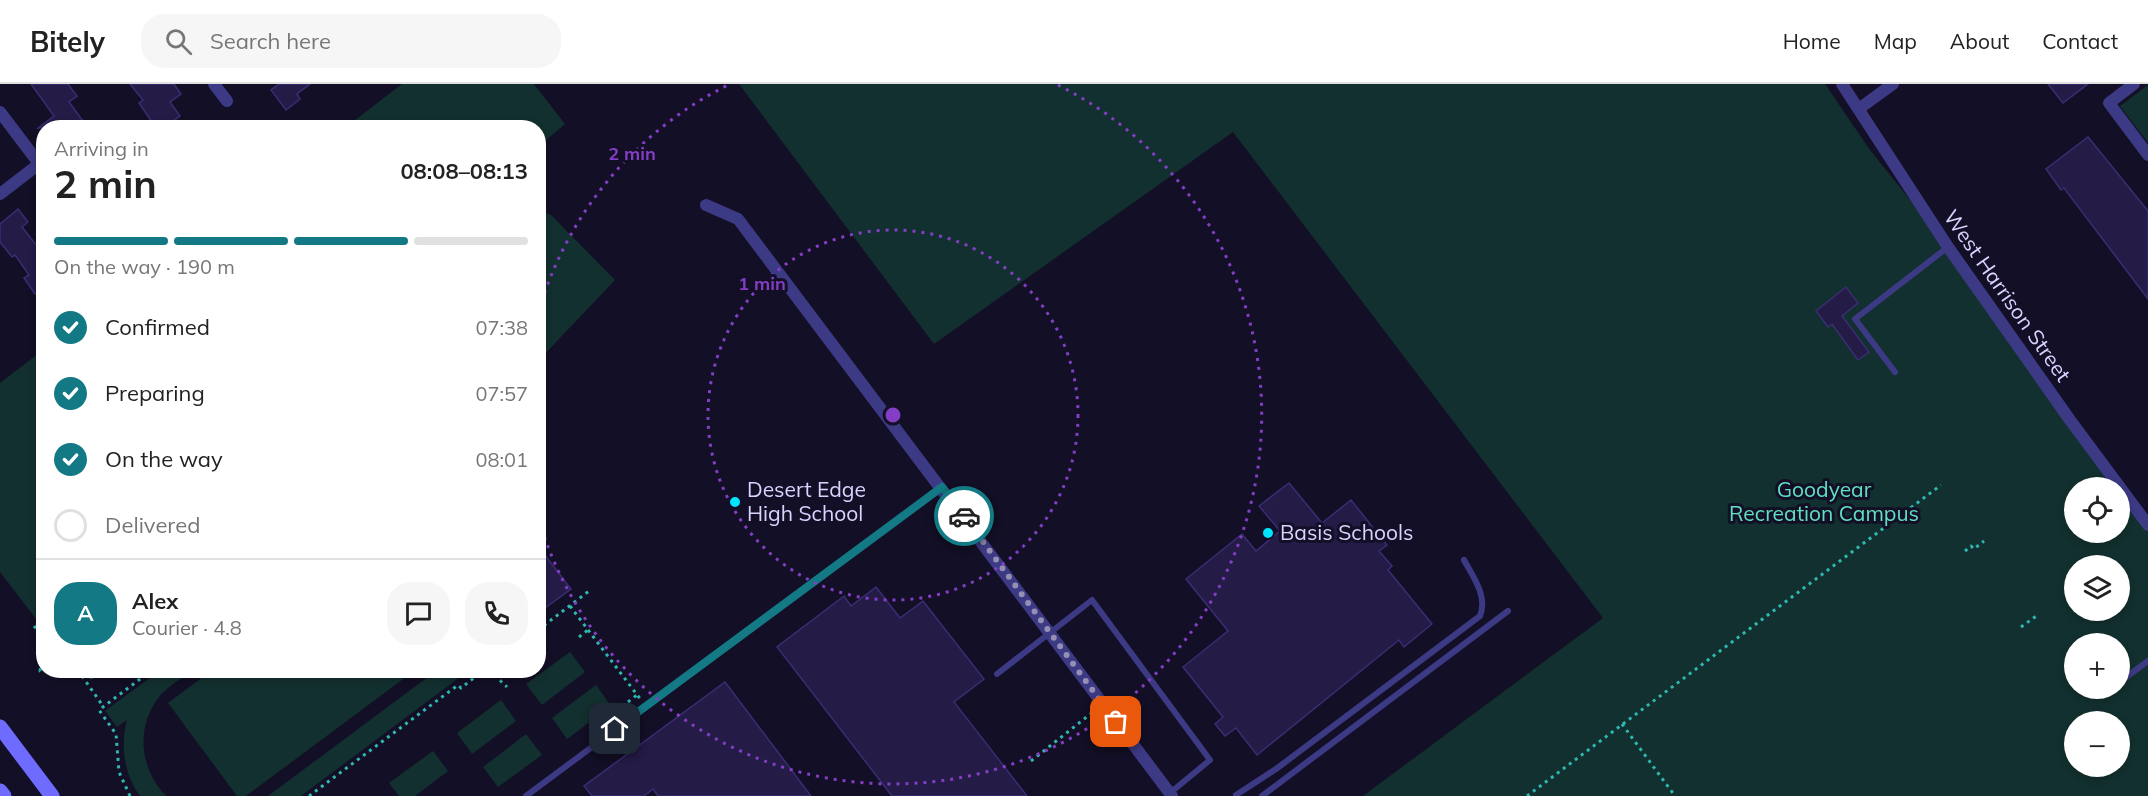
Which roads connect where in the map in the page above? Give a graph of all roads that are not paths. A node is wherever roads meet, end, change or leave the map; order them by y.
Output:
1 (214, 84) edge
2 (1842, 84) edge
3 (1893, 84) edge
4 (2134, 84) edge
5 (226, 101) dead end
6 (1860, 108) junction
7 (0, 112) edge
8 (2148, 155) edge
9 (36, 160) edge
10 (36, 170) edge
11 (0, 194) edge
12 (706, 205) dead end
13 (1948, 246) junction
14 (1894, 372) dead end
15 (942, 487) junction
16 (2148, 525) edge
17 (1464, 560) dead end
18 (1508, 612) dead end
19 (1050, 632) junction
20 (2148, 661) edge
21 (997, 674) dead end
22 (2130, 674) edge
23 (0, 727) edge
24 (0, 791) edge
25 (1171, 795) edge
26 (1236, 795) edge
27 (4, 796) edge
28 (52, 796) edge
29 (526, 796) edge
30 (1262, 796) edge

1 - 5 street
2 - 6 street, West Harrison Street
3 - 6 street
4 - 8 street
6 - 13 street, West Harrison Street
7 - 9 street
10 - 11 street
12 - 15 street
13 - 14 lane
13 - 16 street, West Harrison Street
15 - 19 street
15 - 29 lane
17 - 26 lane
18 - 30 lane
19 - 21 lane
19 - 25 street
19 - 25 lane
20 - 22 lane
23 - 28 main road
24 - 27 main road

